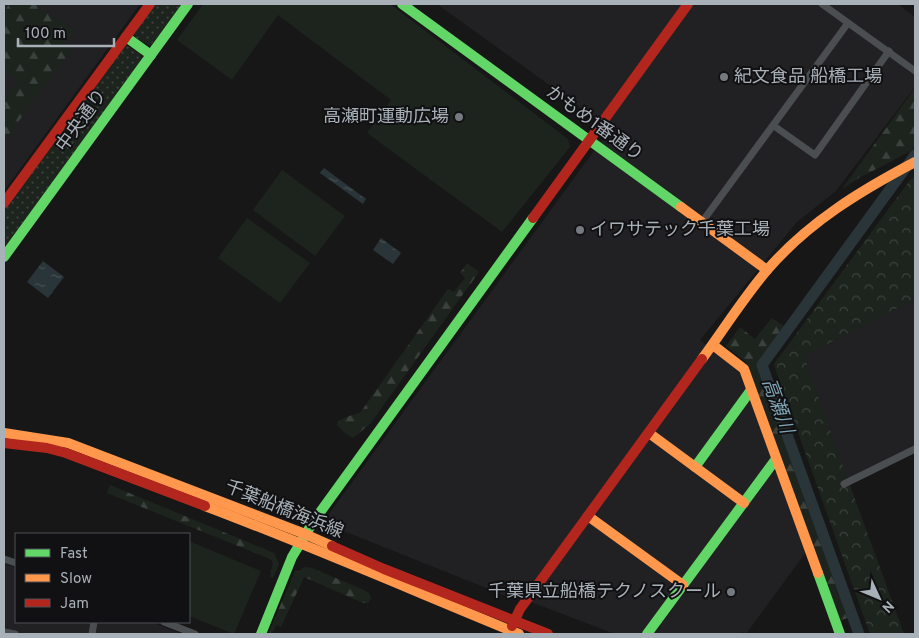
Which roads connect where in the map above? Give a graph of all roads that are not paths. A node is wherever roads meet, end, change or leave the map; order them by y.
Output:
1 (150, 4) edge
2 (188, 4) edge
3 (402, 4) edge
4 (688, 4) edge
5 (822, 4) edge
6 (848, 23) junction
7 (126, 37) junction
8 (889, 52) junction
9 (150, 54) junction
10 (915, 71) edge
11 (774, 126) junction
12 (589, 141) junction
13 (915, 162) edge
14 (4, 203) edge
15 (702, 222) junction
16 (4, 257) edge
17 (767, 270) junction
18 (713, 345) junction
19 (751, 390) junction
20 (4, 433) edge
21 (649, 433) junction
22 (4, 443) edge
23 (915, 449) edge
24 (776, 459) junction
25 (695, 467) junction
26 (844, 484) dead end
27 (744, 503) junction
28 (588, 516) junction
29 (302, 538) junction
30 (683, 585) junction
31 (513, 620) junction
32 (166, 623) edge
33 (4, 632) edge
34 (509, 632) edge
35 (15, 634) edge
36 (192, 634) edge
37 (261, 634) edge
38 (548, 634) edge
39 (647, 634) edge
40 (840, 634) edge

1 - 7 street, 中央通り
2 - 9 street, 中央通り
3 - 12 street, かもめ1番通り
4 - 12 street
5 - 6 street
6 - 8 street
6 - 11 street
7 - 9 street
7 - 14 street, 中央通り
8 - 10 street
8 - 11 street
9 - 16 street, 中央通り
11 - 15 street
12 - 15 street, かもめ1番通り
12 - 29 street
13 - 17 street
15 - 17 street, かもめ1番通り
17 - 18 street
18 - 19 street
18 - 21 street
19 - 24 street
19 - 25 street
20 - 29 street, 千葉船橋海浜線
21 - 25 street
21 - 28 street
22 - 29 street, 千葉船橋海浜線
23 - 26 street
24 - 27 street
24 - 40 street
25 - 27 street
27 - 30 street
28 - 30 street
28 - 31 street
29 - 31 street, 千葉船橋海浜線
29 - 34 street, 千葉船橋海浜線
29 - 37 street
30 - 39 street
31 - 34 street
31 - 38 street, 千葉船橋海浜線
32 - 36 street
33 - 35 street

